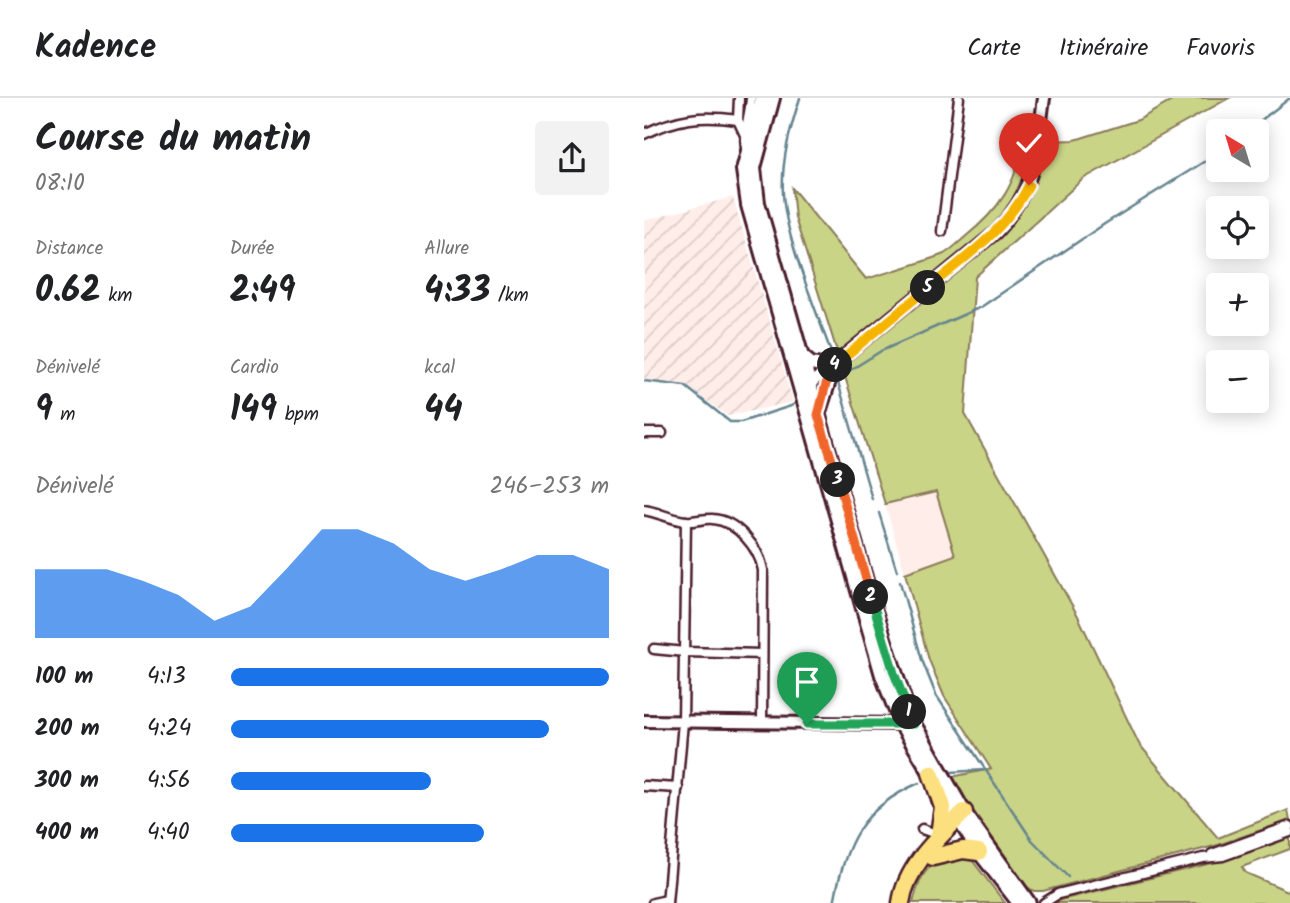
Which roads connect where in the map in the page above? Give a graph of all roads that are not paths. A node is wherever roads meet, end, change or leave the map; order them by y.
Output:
1 (739, 98) edge
2 (751, 98) edge
3 (762, 98) edge
4 (773, 98) edge
5 (958, 98) edge
6 (1044, 98) edge
7 (738, 120) junction
8 (644, 134) edge
9 (745, 135) junction
10 (752, 152) junction
11 (942, 231) dead end
12 (800, 355) junction
13 (833, 368) junction
14 (805, 388) junction
15 (818, 415) junction
16 (644, 433) edge
17 (662, 433) dead end
18 (644, 510) edge
19 (686, 521) junction
20 (654, 649) dead end
21 (685, 653) junction
22 (762, 654) junction
23 (644, 721) edge
24 (682, 722) junction
25 (762, 723) junction
26 (908, 724) junction
27 (931, 773) junction
28 (644, 786) edge
29 (678, 788) junction
30 (963, 819) junction
31 (1290, 826) edge
32 (922, 829) dead end
33 (1290, 832) edge
34 (939, 835) junction
35 (979, 852) junction
36 (933, 857) junction
37 (1203, 858) junction
38 (667, 902) edge
39 (653, 903) edge
40 (901, 903) edge
41 (907, 903) edge
42 (1019, 903) edge
43 (1029, 903) edge
44 (1044, 903) edge

1 - 7 street
2 - 9 street
3 - 10 main road
4 - 10 main road
5 - 11 street
6 - 13 street
7 - 8 street
7 - 9 street
9 - 10 street
10 - 12 main road
10 - 14 main road
12 - 13 main road
12 - 14 main road
13 - 14 street
13 - 15 main road
14 - 15 main road
14 - 26 main road
15 - 26 main road
16 - 17 street
18 - 19 street
19 - 21 street
19 - 22 street
20 - 21 street
21 - 22 street
21 - 24 street
22 - 25 street
23 - 24 street
24 - 25 street
24 - 29 street
25 - 26 street
26 - 27 main road
26 - 30 main road
27 - 30 main road
27 - 34 highway
28 - 29 street
29 - 38 street
30 - 34 highway
30 - 35 main road
30 - 36 highway
30 - 43 main road
31 - 37 street
32 - 34 street
33 - 37 street
34 - 40 highway
35 - 36 highway
35 - 42 main road
36 - 41 highway
37 - 44 street
38 - 39 street

